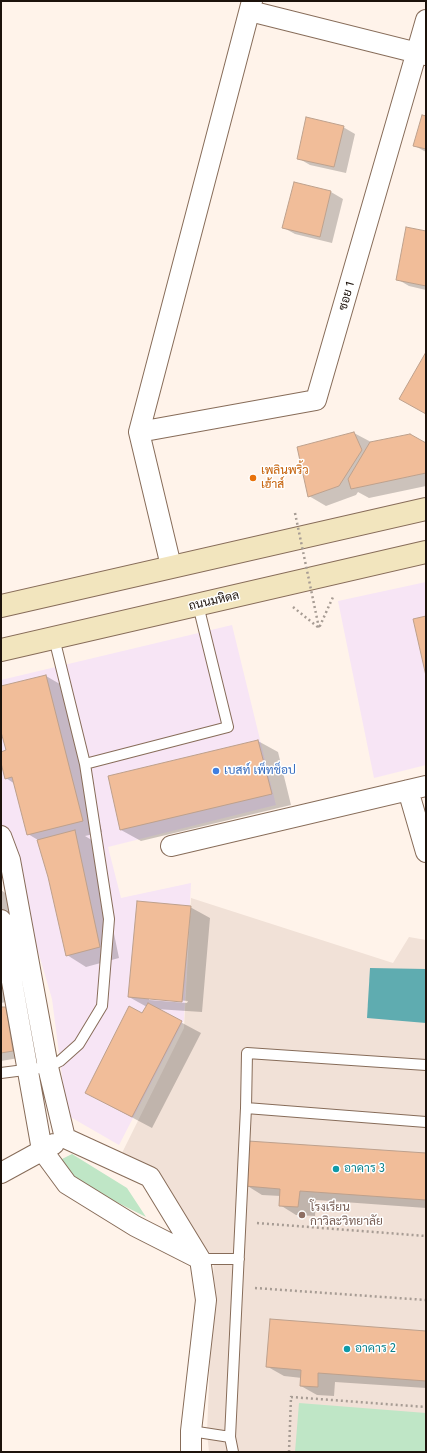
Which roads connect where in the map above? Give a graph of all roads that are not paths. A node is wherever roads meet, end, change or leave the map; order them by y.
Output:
1 (251, 6) edge
2 (426, 20) edge
3 (422, 54) edge
4 (140, 432) junction
5 (426, 510) edge
6 (426, 552) edge
7 (171, 566) junction
8 (198, 605) junction
9 (1, 606) edge
10 (54, 638) junction
11 (1, 650) edge
12 (85, 764) junction
13 (417, 788) edge
14 (1, 836) edge
15 (171, 846) dead end
16 (426, 852) edge
17 (1, 920) edge
18 (426, 1065) edge
19 (48, 1067) junction
20 (28, 1069) junction
21 (1, 1072) edge
22 (246, 1108) junction
23 (426, 1122) edge
24 (65, 1138) junction
25 (42, 1150) junction
26 (1, 1173) edge
27 (200, 1258) junction
28 (239, 1259) junction
29 (191, 1431) junction
30 (230, 1437) junction
31 (191, 1452) edge
32 (233, 1452) edge

1 - 3 street
1 - 4 street
2 - 3 street, ซอย 1
3 - 4 street, ซอย 1
4 - 7 street
5 - 7 main road
6 - 8 main road, ถนนมหิดล
7 - 9 main road
8 - 10 main road, ถนนมหิดล
8 - 12 lane
10 - 11 main road, ถนนมหิดล
10 - 12 lane
12 - 19 lane
13 - 15 street
13 - 16 street
14 - 19 street
17 - 20 street
18 - 22 lane
19 - 20 lane
19 - 24 street
20 - 21 lane
20 - 25 street
22 - 23 lane
22 - 28 lane
24 - 25 street
24 - 27 street
25 - 26 street
25 - 27 street
27 - 28 lane
27 - 29 street
28 - 30 lane
29 - 30 lane
29 - 31 street
30 - 32 lane

